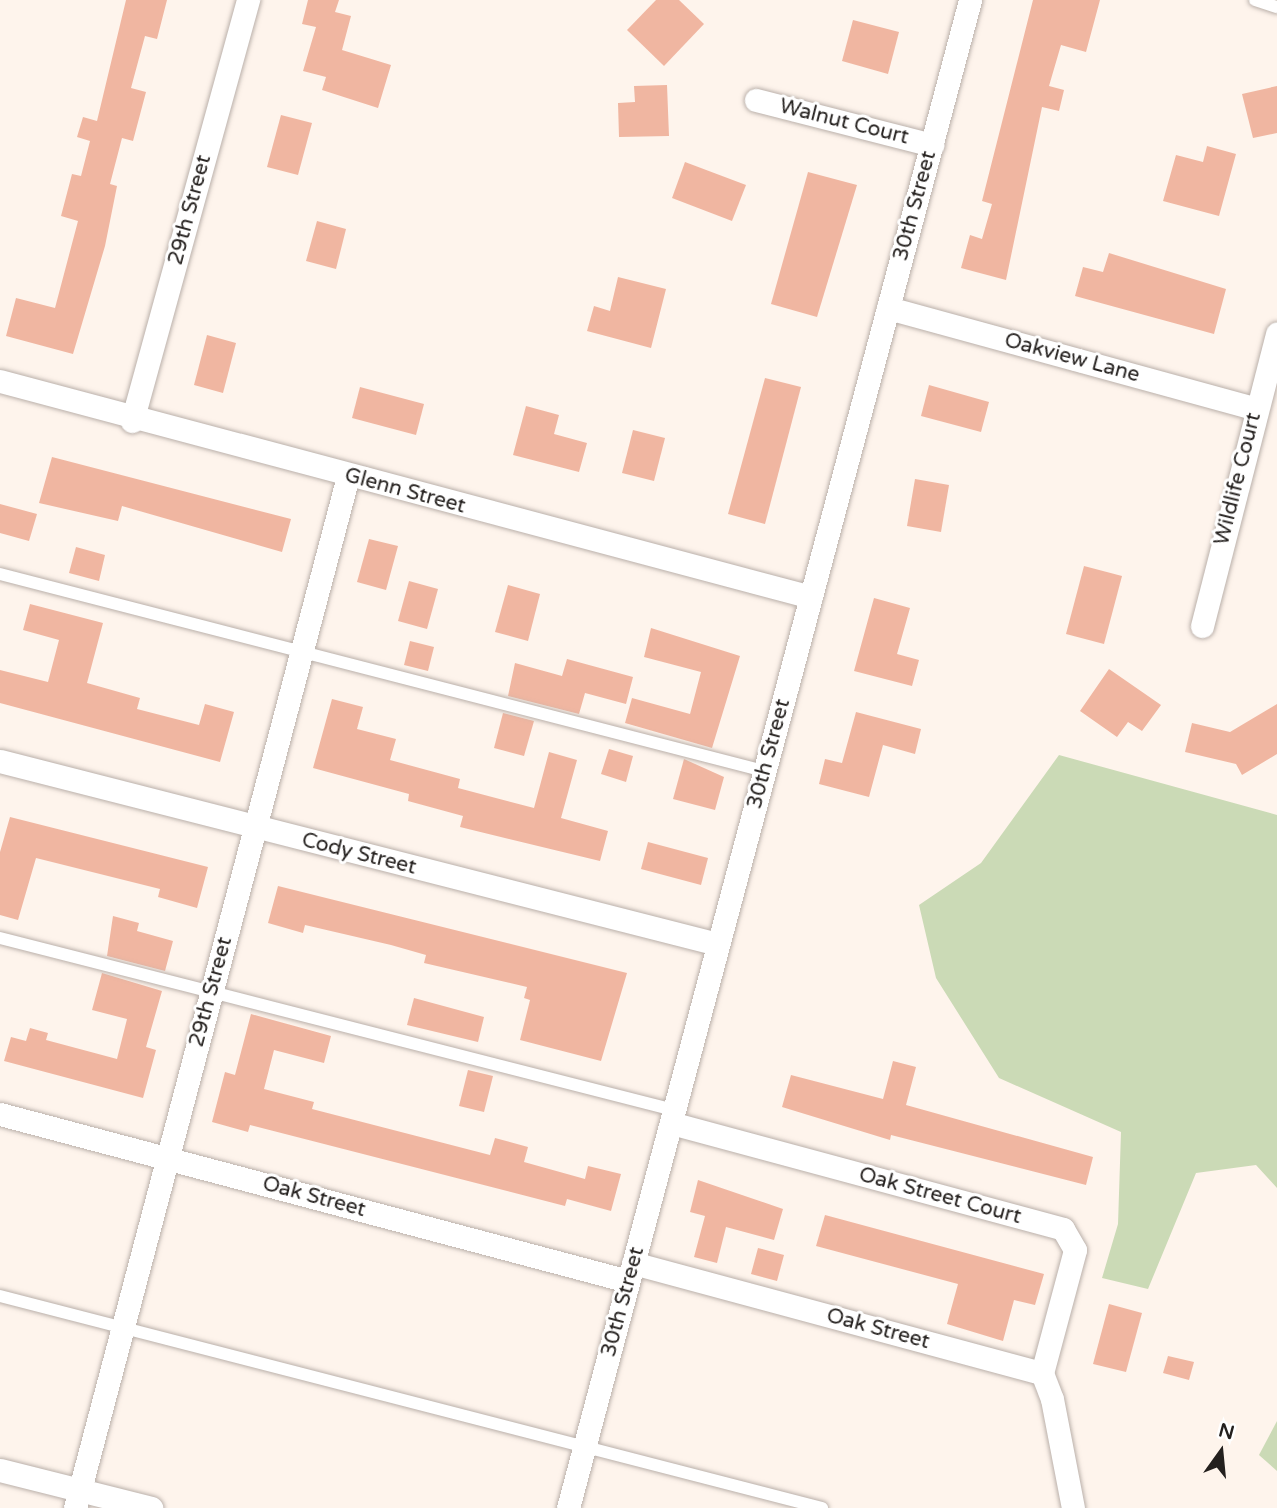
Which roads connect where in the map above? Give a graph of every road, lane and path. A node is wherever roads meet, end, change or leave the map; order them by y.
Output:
1 (248, 0) edge
2 (970, 0) edge
3 (1255, 0) edge
4 (1277, 7) edge
5 (756, 100) dead end
6 (932, 145) junction
7 (888, 308) junction
8 (1277, 333) edge
9 (0, 381) edge
10 (1256, 409) junction
11 (132, 421) junction
12 (348, 476) junction
13 (0, 574) edge
14 (811, 597) junction
15 (1202, 626) dead end
16 (301, 654) junction
17 (0, 761) edge
18 (764, 771) junction
19 (255, 828) junction
20 (0, 938) edge
21 (718, 944) junction
22 (212, 991) junction
23 (0, 1114) edge
24 (673, 1116) junction
25 (167, 1158) junction
26 (631, 1272) junction
27 (0, 1296) edge
28 (123, 1327) junction
29 (1042, 1373) junction
30 (584, 1447) junction
31 (0, 1470) edge
32 (78, 1499) edge
33 (151, 1508) edge
34 (568, 1508) edge
35 (822, 1508) edge
36 (1073, 1508) edge

1 - 11 street, 29th Street
2 - 6 street, 30th Street
3 - 4 lane
5 - 6 street, Walnut Court
6 - 7 street, 30th Street
7 - 10 street, Oakview Lane
7 - 14 street, 30th Street
8 - 10 street, Wildlife Court
9 - 11 street, Glenn Street
10 - 15 street, Wildlife Court
11 - 12 street, Glenn Street
12 - 14 street, Glenn Street
12 - 16 street, 29th Street
13 - 16 lane
14 - 18 street, 30th Street
16 - 18 lane
16 - 19 street, 29th Street
17 - 19 street, Cody Street
18 - 21 street, 30th Street
19 - 21 street, Cody Street
19 - 22 street, 29th Street
20 - 22 lane
21 - 24 street, 30th Street
22 - 24 lane
22 - 25 street, 29th Street
23 - 25 street, Oak Street
24 - 26 street, 30th Street
24 - 29 street, Oak Street Court
25 - 26 street, Oak Street
25 - 28 street, 29th Street
26 - 29 street, Oak Street
26 - 30 street, 30th Street
27 - 28 lane
28 - 30 lane
28 - 32 street, 29th Street
29 - 36 street
30 - 34 street, 30th Street
30 - 35 lane
31 - 32 street
32 - 33 street

